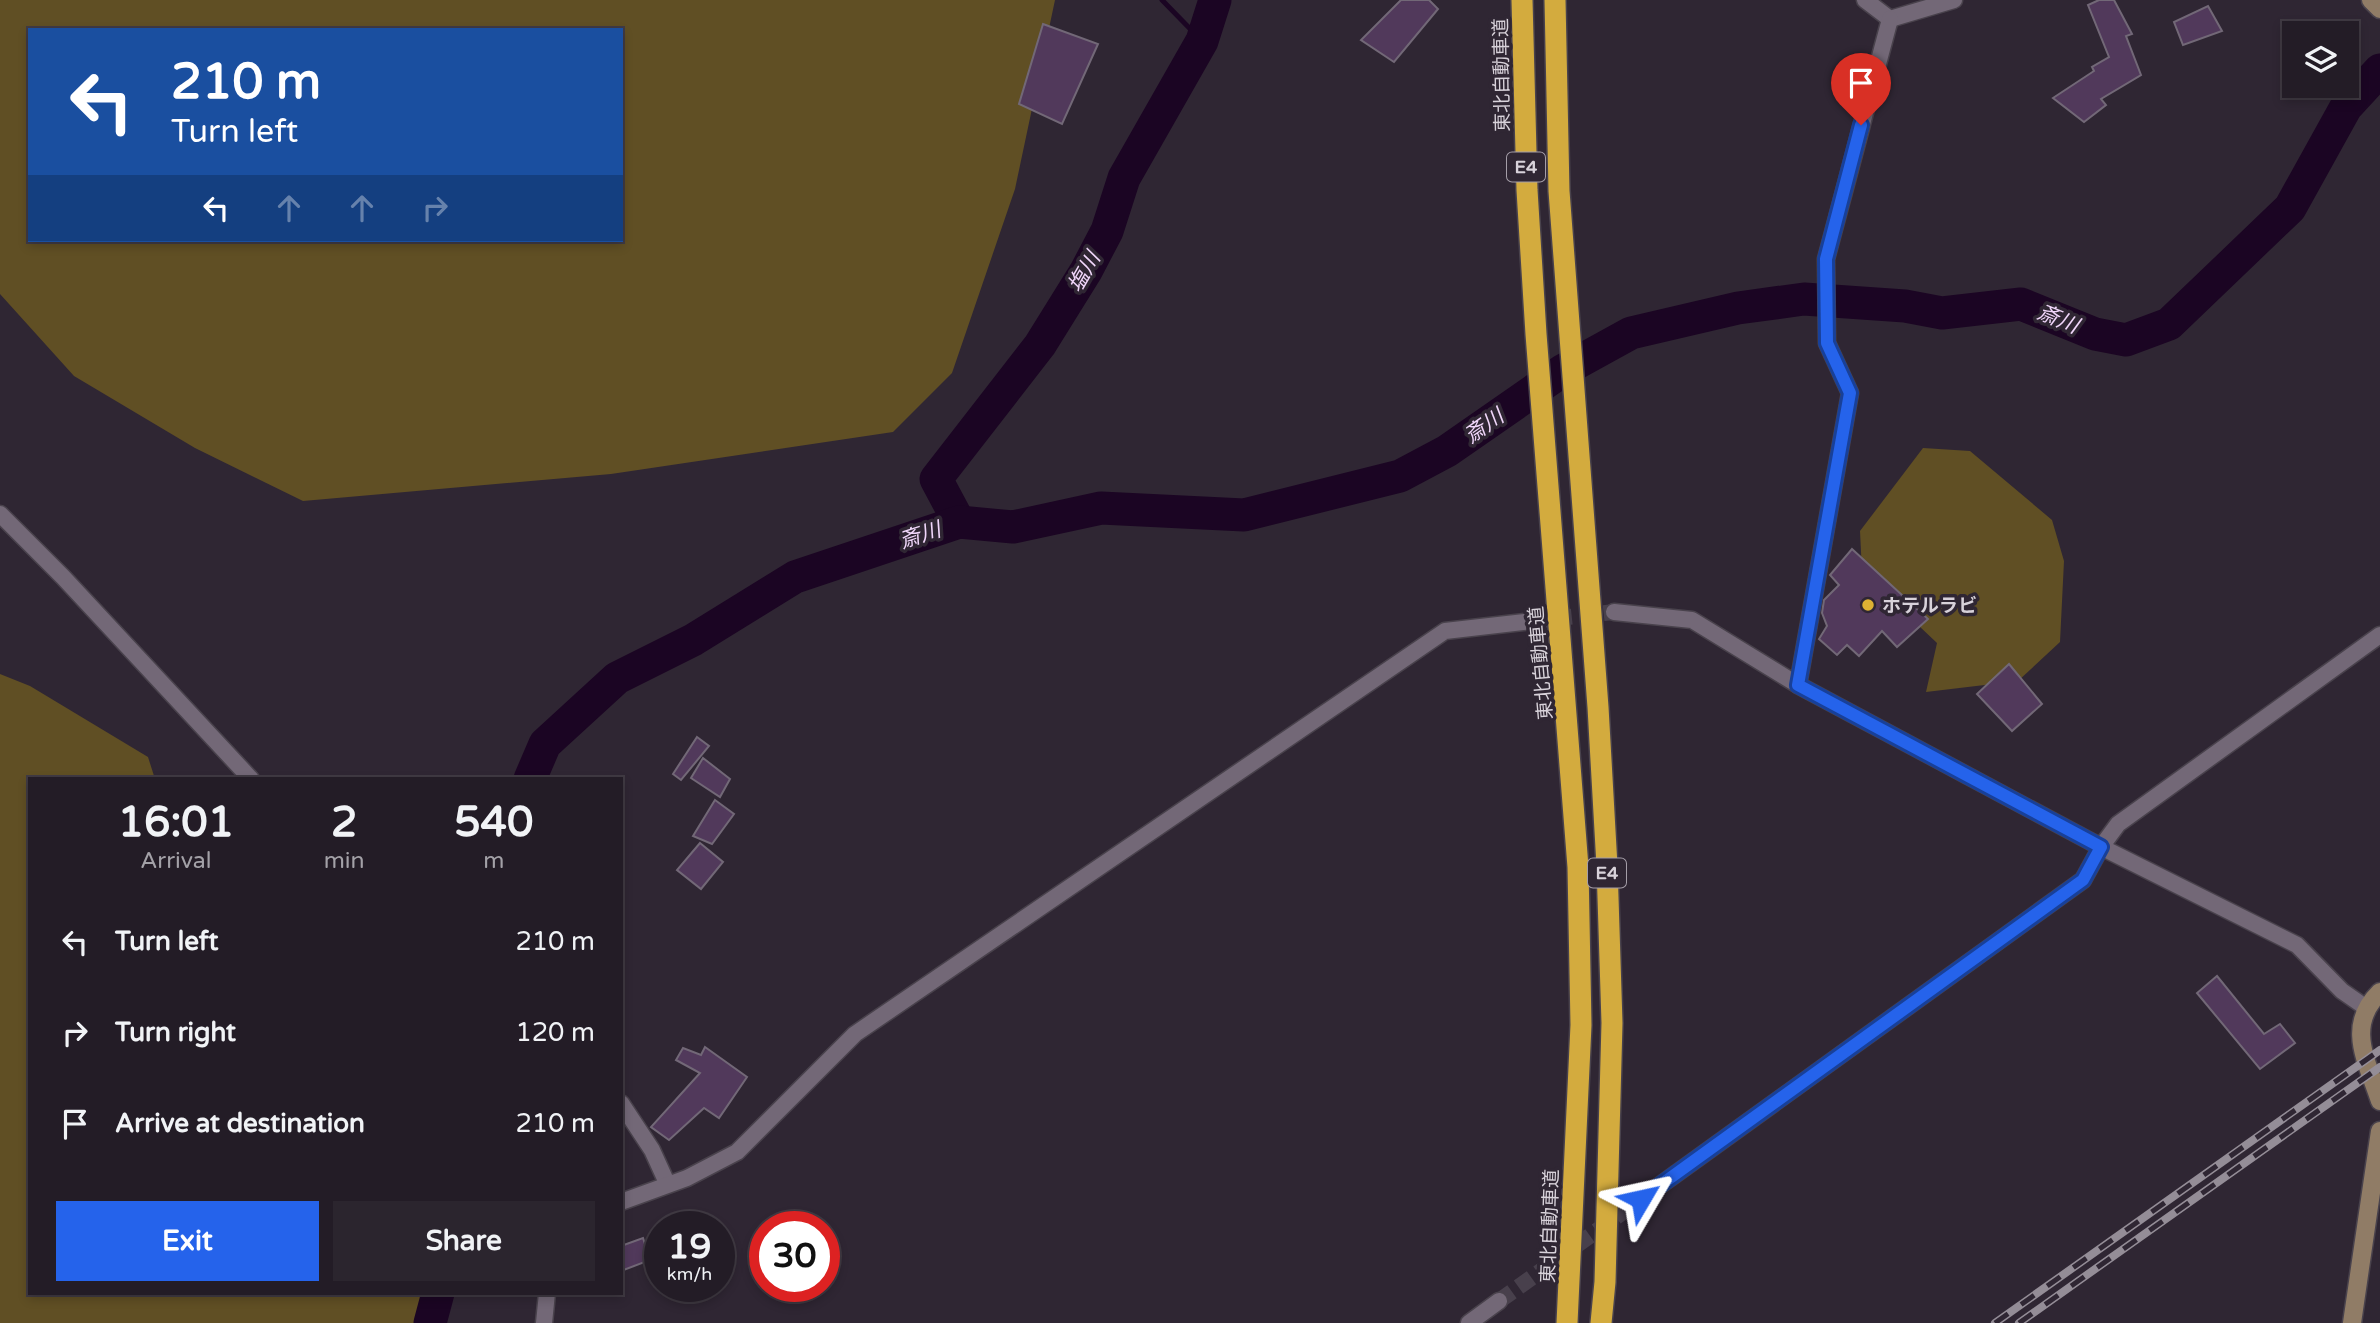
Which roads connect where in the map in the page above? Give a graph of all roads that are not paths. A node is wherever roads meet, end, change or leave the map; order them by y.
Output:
1 (1522, 0) edge
2 (1555, 0) edge
3 (1865, 0) edge
4 (1954, 0) edge
5 (2371, 0) edge
6 (2380, 9) edge
7 (1890, 19) junction
8 (0, 514) edge
9 (1614, 612) tunnel mouth
10 (1532, 621) tunnel mouth
11 (2380, 635) edge
12 (1798, 685) junction
13 (249, 777) edge
14 (2101, 847) junction
15 (2380, 992) edge
16 (2365, 1007) junction
17 (2380, 1101) edge
18 (623, 1107) edge
19 (2380, 1131) edge
20 (667, 1183) junction
21 (1641, 1199) tunnel mouth
22 (623, 1201) edge
23 (547, 1295) edge
24 (1500, 1301) tunnel mouth
25 (544, 1323) edge
26 (1469, 1323) edge
27 (1567, 1323) edge
28 (1601, 1323) edge
29 (2352, 1323) edge

1 - 27 highway, 東北自動車道 / E4
2 - 28 highway, E4
3 - 7 street
4 - 7 street
5 - 6 street
7 - 12 street
8 - 13 street
9 - 12 street
10 - 20 street
11 - 14 street
12 - 14 street
14 - 16 street
14 - 21 street
15 - 16 street
16 - 17 street
18 - 20 street
19 - 29 street
20 - 22 street
23 - 25 street
24 - 26 street

